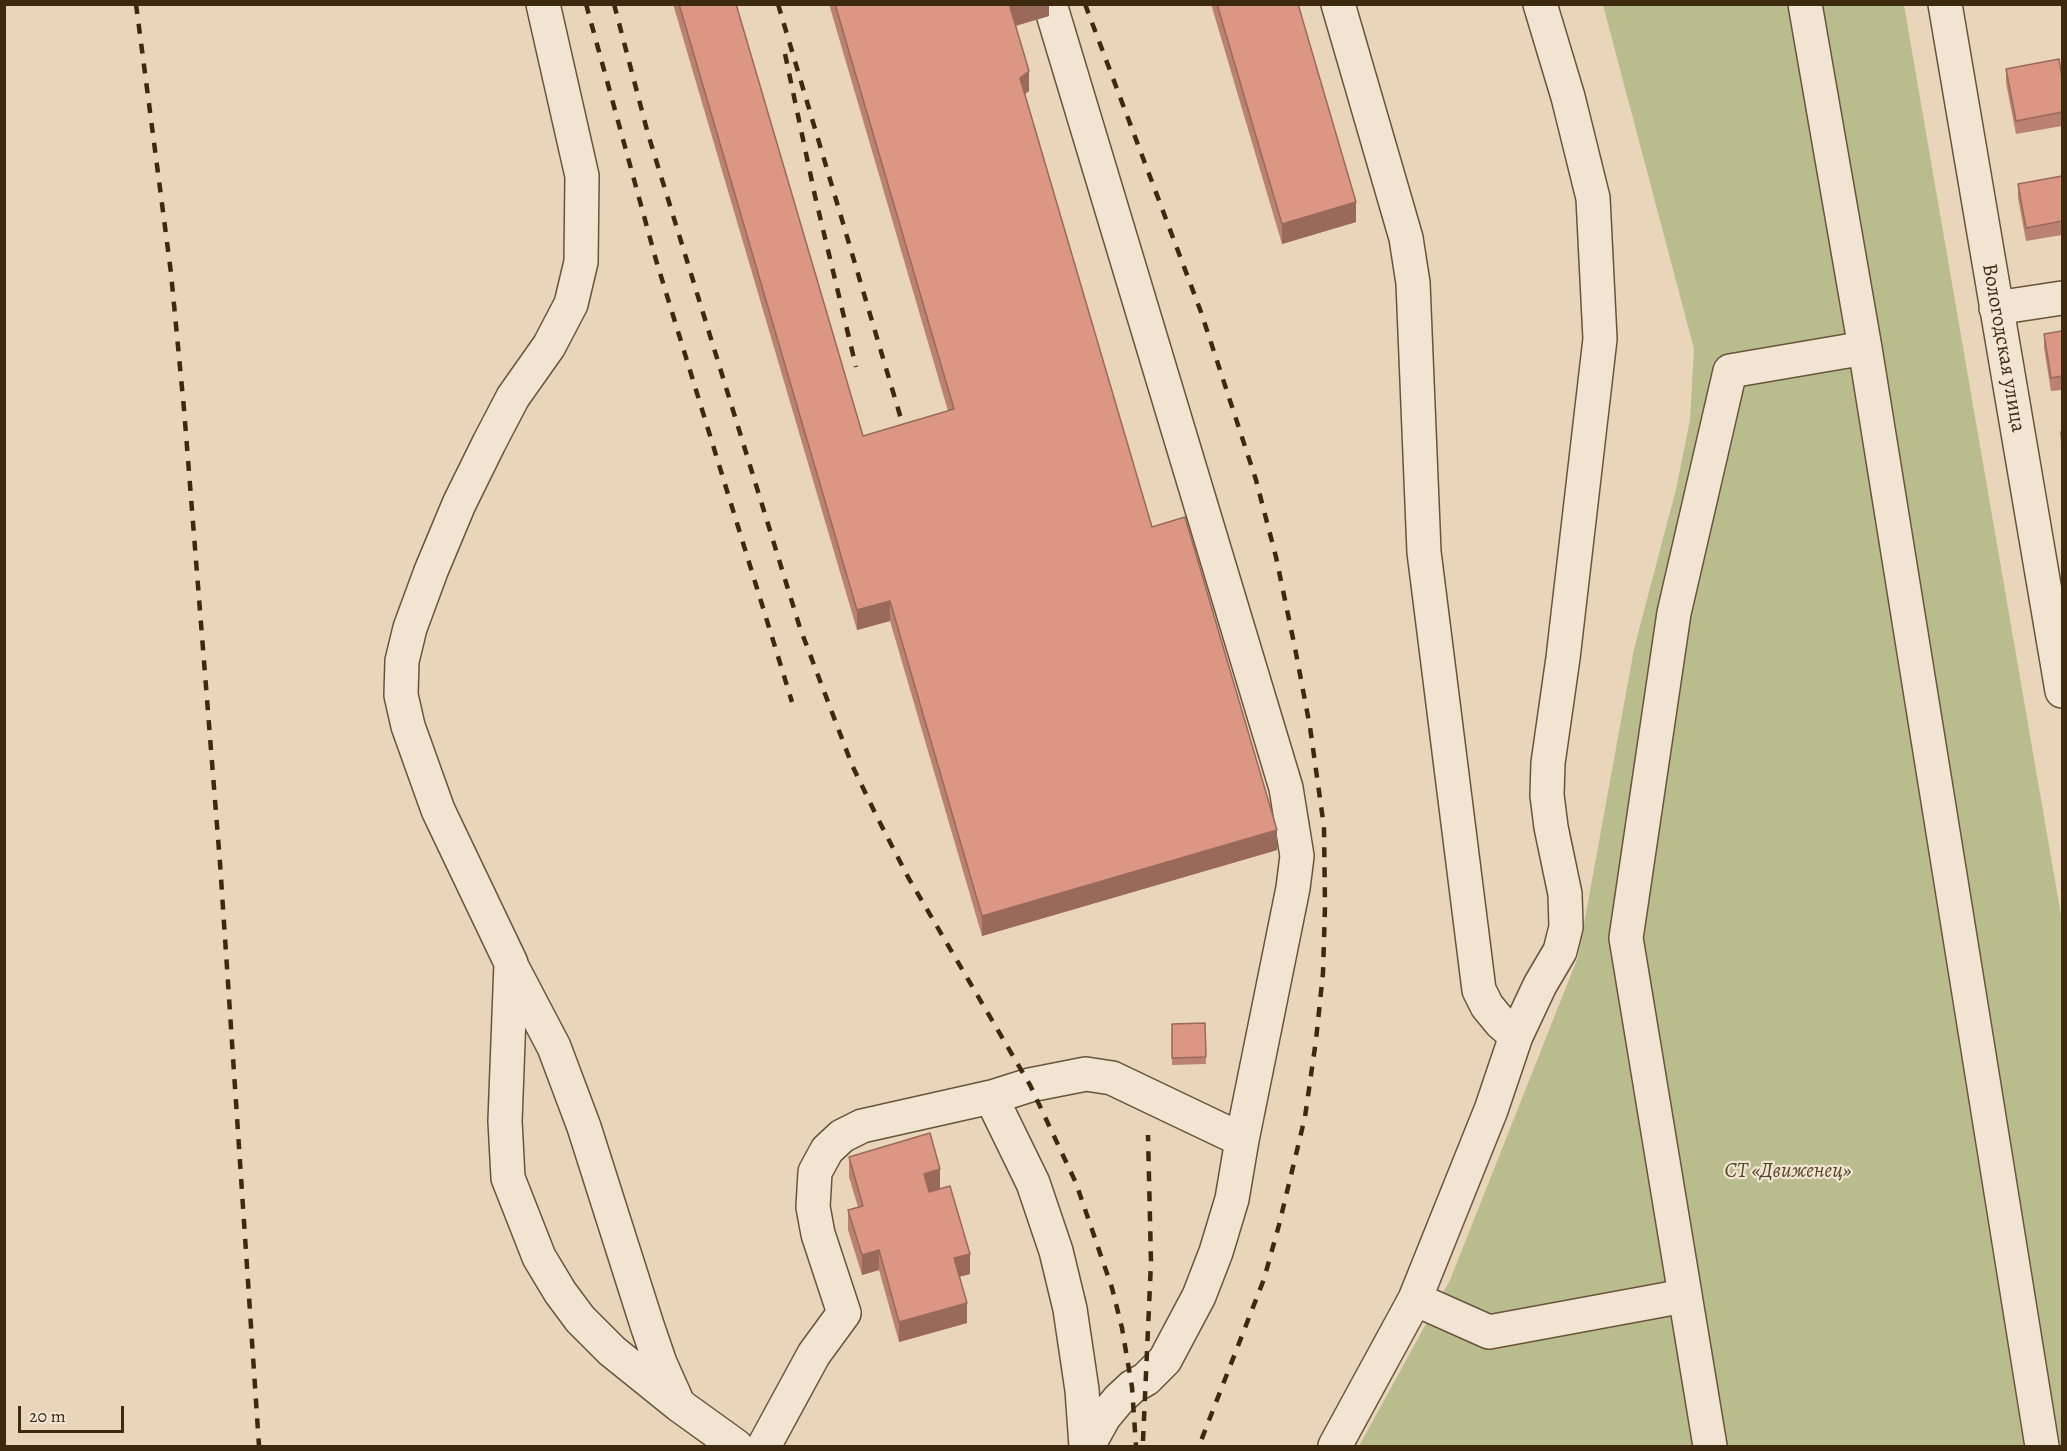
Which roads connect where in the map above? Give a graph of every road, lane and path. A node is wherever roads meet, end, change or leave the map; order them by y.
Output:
1 (543, 4) edge
2 (1050, 4) edge
3 (1338, 4) edge
4 (1540, 4) edge
5 (1805, 4) edge
6 (1945, 4) edge
7 (2062, 298) edge
8 (1996, 308) junction
9 (1865, 348) junction
10 (2062, 691) edge
11 (511, 963) junction
12 (1516, 1036) junction
13 (989, 1098) junction
14 (1242, 1140) junction
15 (1684, 1296) junction
16 (1415, 1299) junction
17 (679, 1405) junction
18 (736, 1446) edge
19 (764, 1446) edge
20 (1087, 1446) edge
21 (1335, 1446) edge
22 (1710, 1446) edge
23 (2042, 1446) edge

1 - 11 street
2 - 14 street
3 - 12 street
4 - 12 street
5 - 9 street
6 - 8 street, Вологодская улица
7 - 8 street
8 - 10 street, Вологодская улица
9 - 15 street
9 - 23 street
11 - 17 street
11 - 17 street
12 - 16 street
13 - 14 street
13 - 19 street
13 - 20 street
14 - 20 street
15 - 16 street
15 - 22 street
16 - 21 street
17 - 18 street

